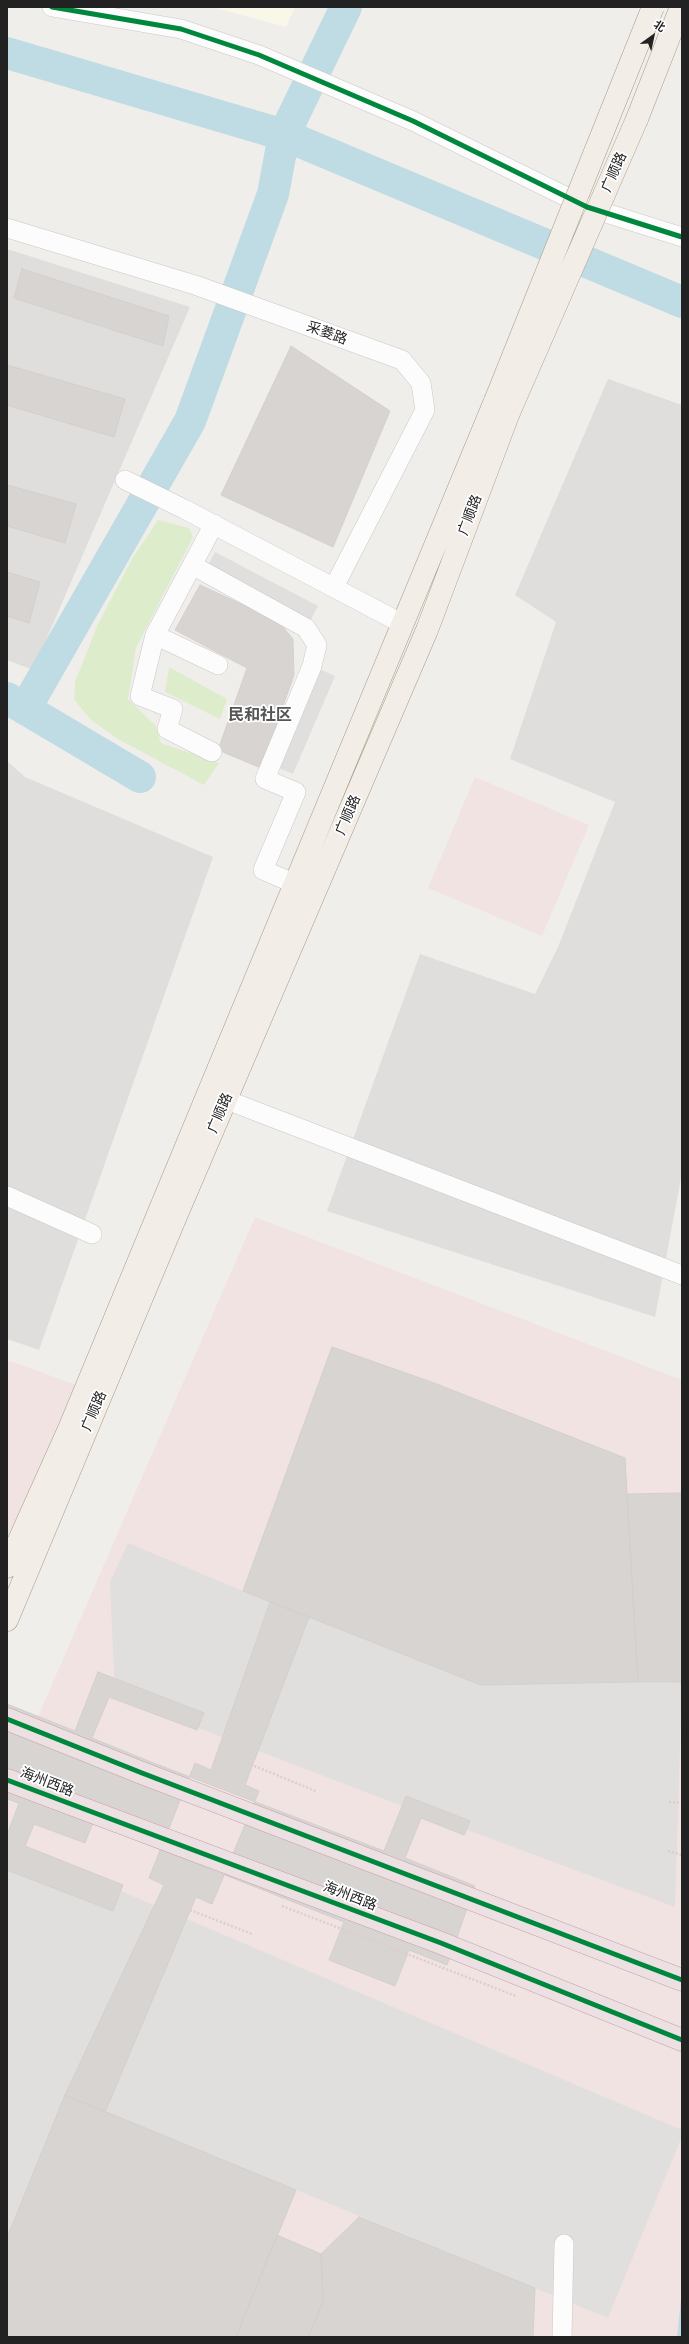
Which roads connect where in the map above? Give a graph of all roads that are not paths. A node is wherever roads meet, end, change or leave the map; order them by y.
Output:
1 (52, 7) edge
2 (653, 7) edge
3 (681, 7) edge
4 (7, 228) edge
5 (682, 237) edge
6 (502, 408) junction
7 (125, 480) dead end
8 (214, 524) junction
9 (192, 565) junction
10 (334, 587) junction
11 (403, 624) junction
12 (155, 635) junction
13 (218, 665) dead end
14 (212, 752) dead end
15 (305, 888) junction
16 (217, 1096) junction
17 (7, 1196) edge
18 (92, 1234) dead end
19 (682, 1275) edge
20 (7, 1567) edge
21 (7, 1620) edge
22 (7, 1719) edge
23 (7, 1780) edge
24 (681, 1979) edge
25 (679, 2039) edge
26 (564, 2244) dead end
27 (562, 2337) edge

1 - 5 street
2 - 6 main road, bridge
3 - 6 main road, 广顺路, bridge
4 - 10 street, 采菱路
6 - 11 main road, 广顺路
6 - 15 main road, 广顺路
7 - 8 street
8 - 9 street
8 - 10 street
9 - 12 street
9 - 15 street
10 - 11 street
11 - 15 main road, 广顺路
12 - 13 street
12 - 14 street
15 - 16 main road, 广顺路
16 - 19 street
16 - 20 main road, 广顺路
16 - 21 main road, 广顺路
17 - 18 street
22 - 24 highway
23 - 25 highway, 海州西路
26 - 27 street

